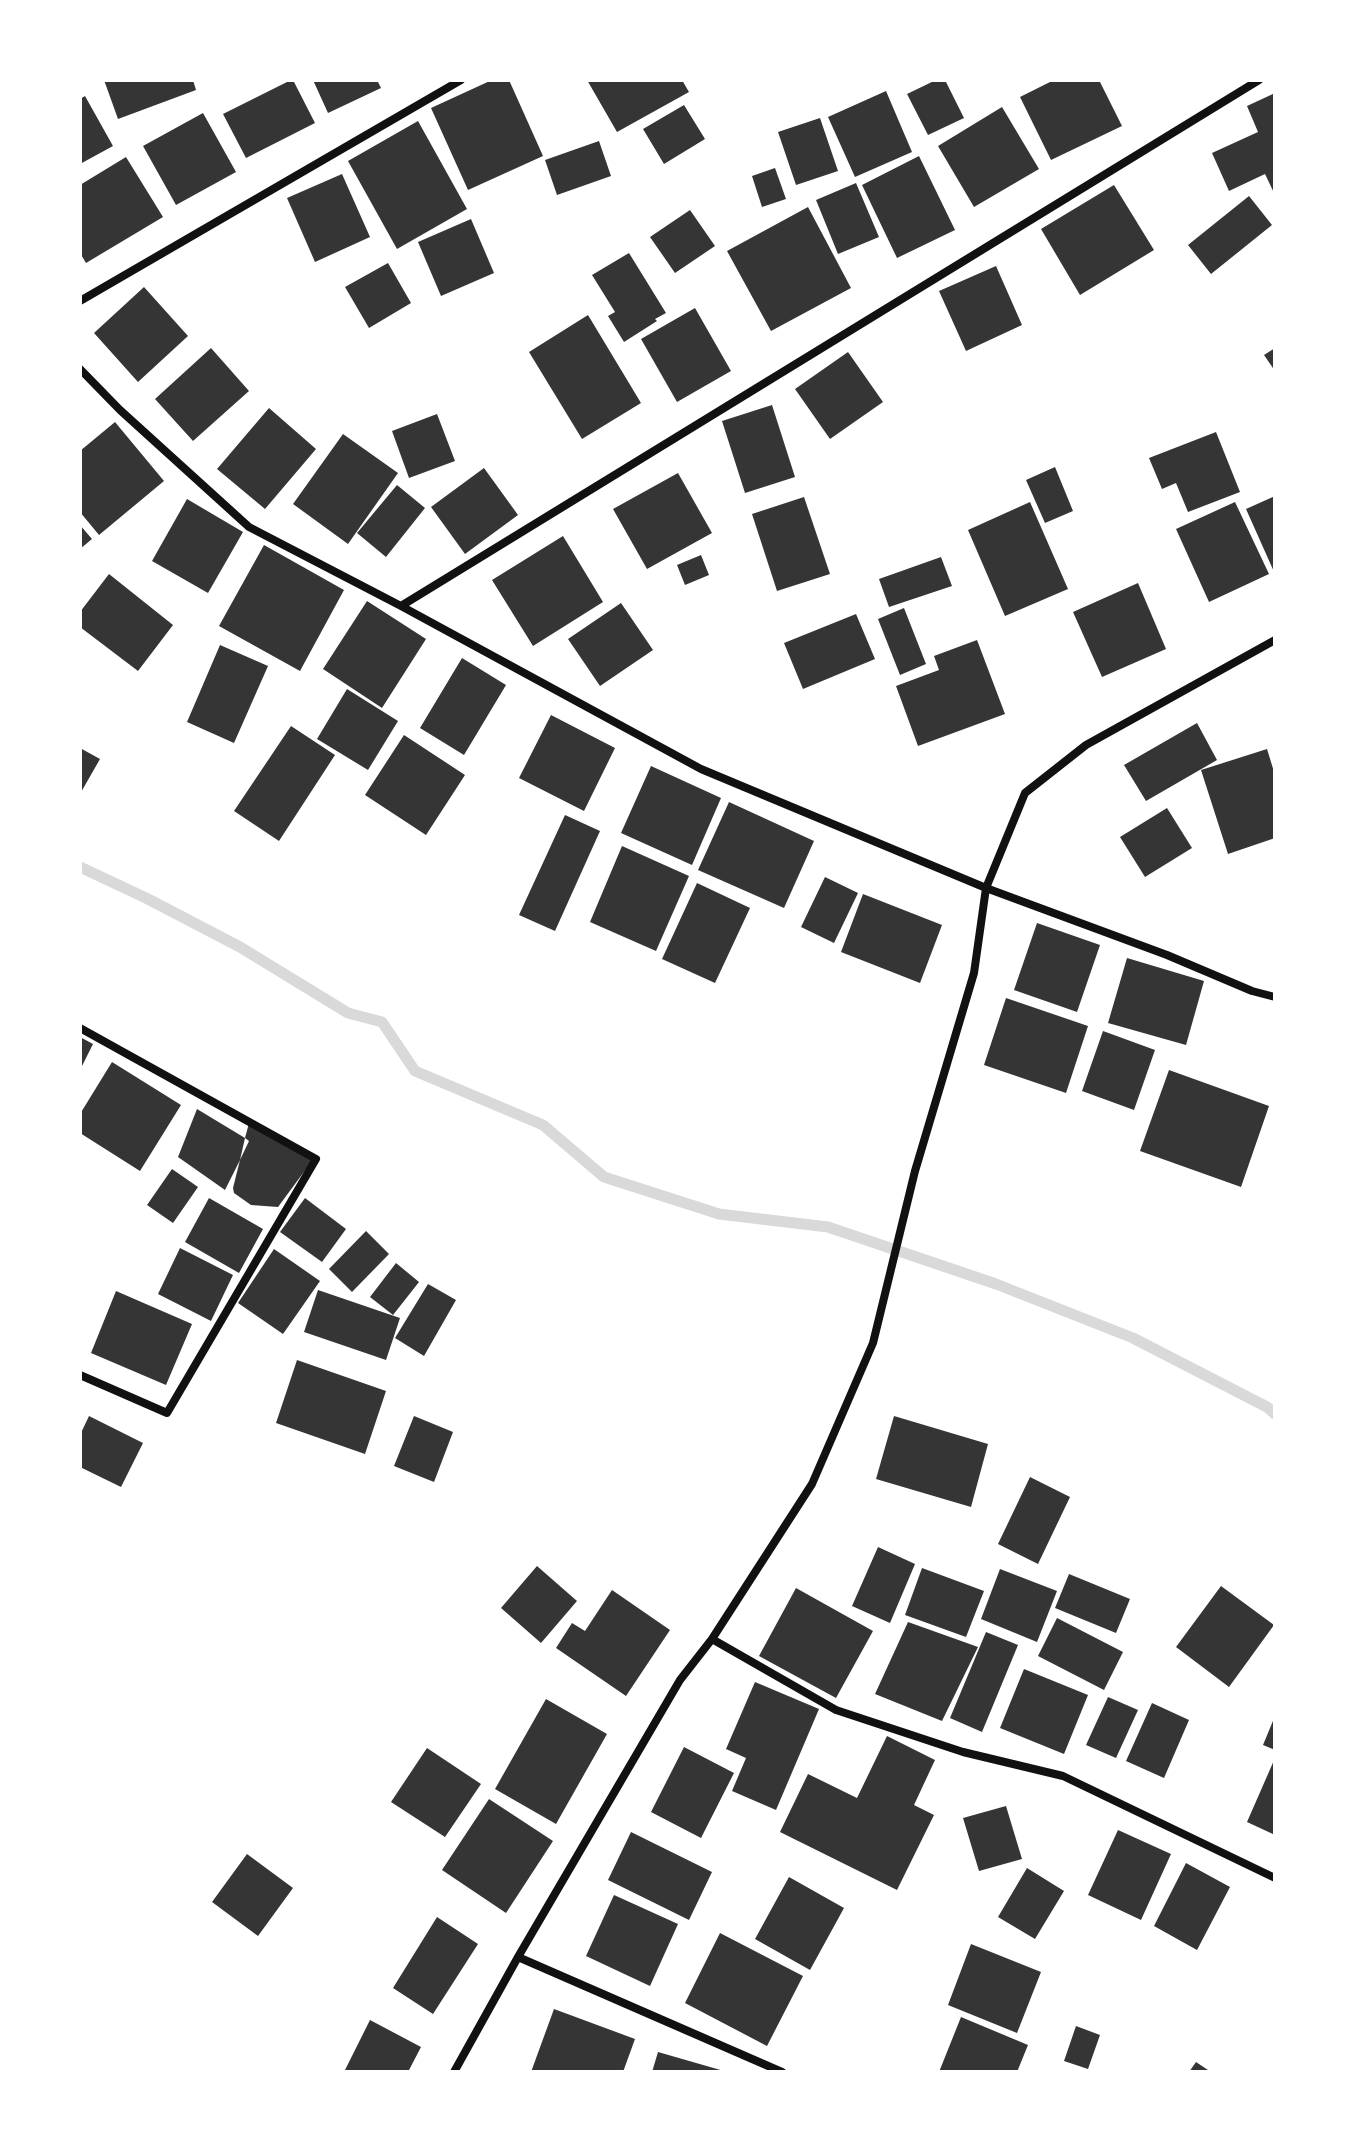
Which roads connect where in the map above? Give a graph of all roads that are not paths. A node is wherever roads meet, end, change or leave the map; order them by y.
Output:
1 (461, 80) edge
2 (1259, 80) edge
3 (80, 301) edge
4 (80, 369) edge
5 (401, 606) junction
6 (1275, 640) edge
7 (986, 888) junction
8 (1275, 997) edge
9 (80, 1028) edge
10 (80, 1375) edge
11 (712, 1639) junction
12 (1275, 1878) edge
13 (518, 1957) junction
14 (454, 2072) edge
15 (782, 2072) edge

1 - 3 street
2 - 5 street
4 - 5 street
5 - 7 street
6 - 7 street
7 - 8 street
7 - 11 street
9 - 10 street
11 - 12 street
11 - 13 street
13 - 14 street
13 - 15 street

